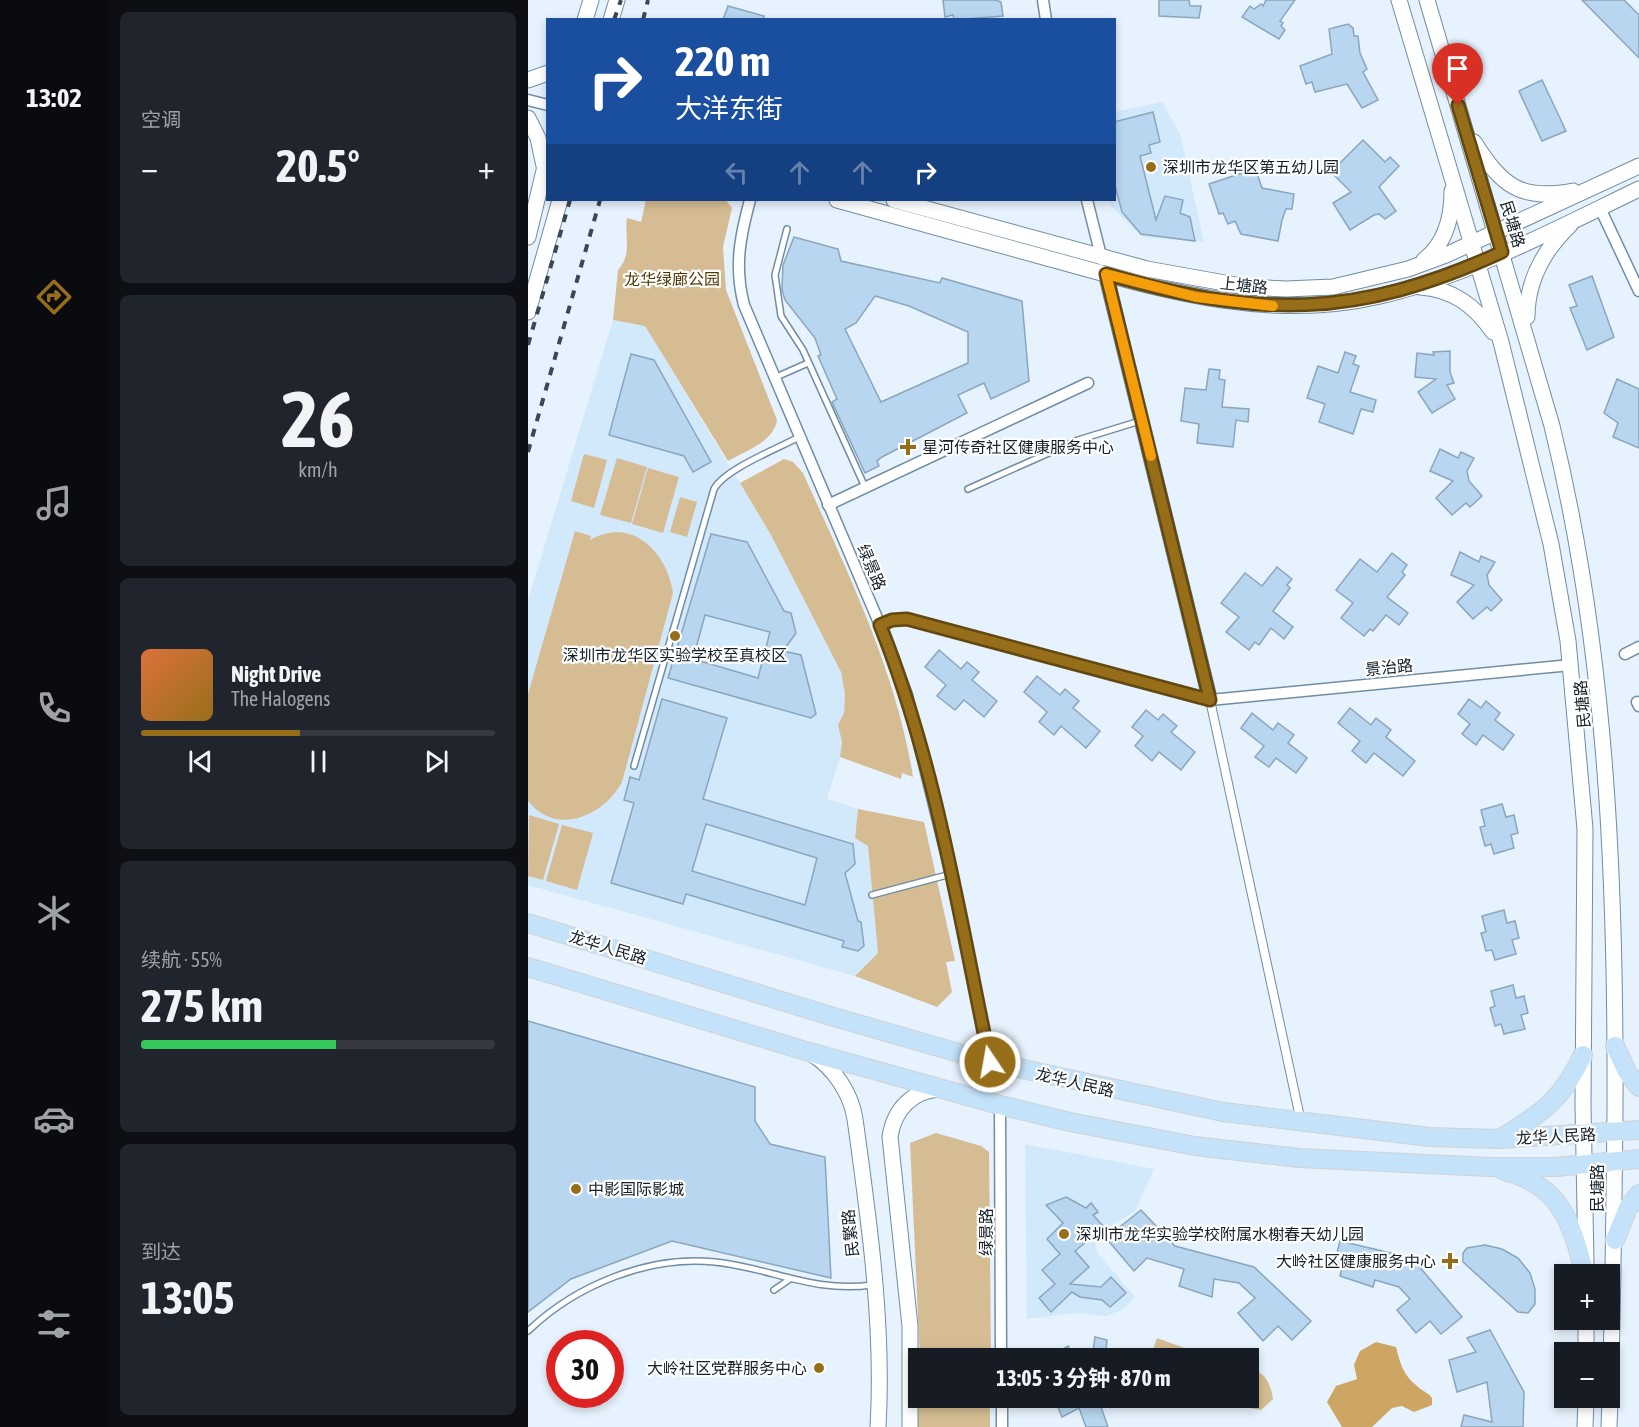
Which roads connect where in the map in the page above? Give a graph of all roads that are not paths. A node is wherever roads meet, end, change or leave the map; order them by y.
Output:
1 (591, 0) edge
2 (617, 0) edge
3 (1043, 0) edge
4 (1400, 0) edge
5 (1427, 0) edge
6 (586, 18) edge
7 (612, 18) edge
8 (1046, 18) edge
9 (546, 74) edge
10 (528, 80) edge
11 (528, 100) edge
12 (546, 104) edge
13 (528, 118) edge
14 (1465, 126) junction
15 (546, 160) edge
16 (1639, 166) edge
17 (1452, 179) junction
18 (1594, 187) junction
19 (1639, 189) edge
20 (561, 201) edge
21 (750, 201) edge
22 (841, 201) edge
23 (898, 201) edge
24 (1087, 201) edge
25 (1600, 208) junction
26 (1576, 219) junction
27 (787, 230) dead end
28 (1497, 232) junction
29 (528, 237) edge
30 (1471, 243) junction
31 (1502, 252) junction
32 (1101, 258) junction
33 (1477, 263) junction
34 (1408, 269) junction
35 (1106, 274) junction
36 (1414, 286) junction
37 (1639, 291) edge
38 (528, 312) edge
39 (1527, 332) junction
40 (1501, 342) junction
41 (808, 363) junction
42 (774, 378) junction
43 (1088, 383) dead end
44 (1142, 421) junction
45 (799, 437) junction
46 (865, 487) junction
47 (968, 489) dead end
48 (828, 505) junction
49 (880, 625) junction
50 (1639, 647) edge
51 (1625, 654) dead end
52 (1571, 665) junction
53 (1210, 700) junction
54 (634, 766) dead end
55 (951, 874) junction
56 (872, 895) dead end
57 (528, 923) edge
58 (528, 967) edge
59 (1615, 1046) junction
60 (809, 1052) junction
61 (1583, 1054) junction
62 (990, 1062) junction
63 (1639, 1087) edge
64 (942, 1089) junction
65 (1000, 1105) junction
66 (1302, 1122) junction
67 (1639, 1130) edge
68 (1615, 1133) junction
69 (1585, 1135) junction
70 (1499, 1139) junction
71 (1639, 1159) edge
72 (1615, 1162) junction
73 (1585, 1165) junction
74 (1491, 1167) junction
75 (1639, 1194) edge
76 (1615, 1240) junction
77 (1582, 1264) edge
78 (1586, 1264) edge
79 (790, 1279) junction
80 (874, 1285) junction
81 (774, 1290) dead end
82 (528, 1331) edge
83 (1001, 1348) edge
84 (1002, 1408) edge
85 (1586, 1408) edge
86 (878, 1427) edge
87 (910, 1427) edge
88 (1002, 1427) edge
89 (1586, 1427) edge
90 (1609, 1427) edge

1 - 6 main road
2 - 7 main road
3 - 8 street
4 - 17 main road, 民塘路
5 - 14 main road, 民塘路
9 - 10 main road
11 - 12 street
13 - 15 main road
14 - 18 main road
14 - 28 main road, 民塘路
15 - 29 main road
16 - 18 main road, 上塘路
17 - 30 main road, 民塘路
17 - 34 main road
18 - 28 main road, 上塘路
19 - 25 main road, 上塘路
20 - 38 main road
21 - 42 street, 绿景路
22 - 35 main road, 上塘路
23 - 32 main road, 上塘路
24 - 32 street
25 - 26 main road, 上塘路
25 - 37 street
26 - 31 main road, 上塘路
26 - 39 main road
27 - 41 lane
28 - 30 main road, 上塘路
28 - 31 main road, 民塘路
30 - 33 main road, 民塘路
30 - 34 main road, 上塘路
31 - 33 main road, 上塘路
31 - 39 main road, 民塘路
32 - 34 main road, 上塘路
32 - 35 street
33 - 36 main road, 上塘路
33 - 40 main road, 民塘路
35 - 36 main road, 上塘路
35 - 44 street
36 - 40 main road
39 - 59 main road, 民塘路
40 - 52 main road, 民塘路
41 - 42 lane
41 - 46 lane
42 - 45 street, 绿景路
43 - 46 street
44 - 47 lane
44 - 53 street
45 - 48 street, 绿景路
45 - 54 lane
46 - 48 street
48 - 49 street, 绿景路
49 - 53 street
49 - 55 street, 绿景路
50 - 51 street
52 - 53 street, 景治路
52 - 61 main road, 民塘路
53 - 66 street
55 - 56 lane
55 - 62 street, 绿景路
57 - 62 main road, 龙华人民路
58 - 60 main road, 龙华人民路
59 - 63 main road
59 - 68 main road, 民塘路
60 - 64 main road, 龙华人民路
60 - 80 main road, 民繁路
61 - 69 main road, 民塘路
61 - 70 main road
62 - 66 main road, 龙华人民路
64 - 65 main road, 龙华人民路
64 - 87 main road
65 - 74 main road, 龙华人民路
65 - 83 street, 绿景路
66 - 70 main road, 龙华人民路
67 - 68 main road, 龙华人民路
68 - 69 main road, 龙华人民路
68 - 72 main road, 民塘路
69 - 70 main road, 龙华人民路
69 - 73 main road, 民塘路
71 - 72 main road, 龙华人民路
72 - 73 main road, 龙华人民路
72 - 76 main road, 民塘路
73 - 74 main road, 龙华人民路
73 - 78 main road, 民塘路
74 - 77 main road
75 - 76 main road
76 - 90 main road, 民塘路
79 - 80 lane
79 - 81 lane
79 - 82 lane
80 - 86 main road, 民繁路
84 - 88 street
85 - 89 main road

